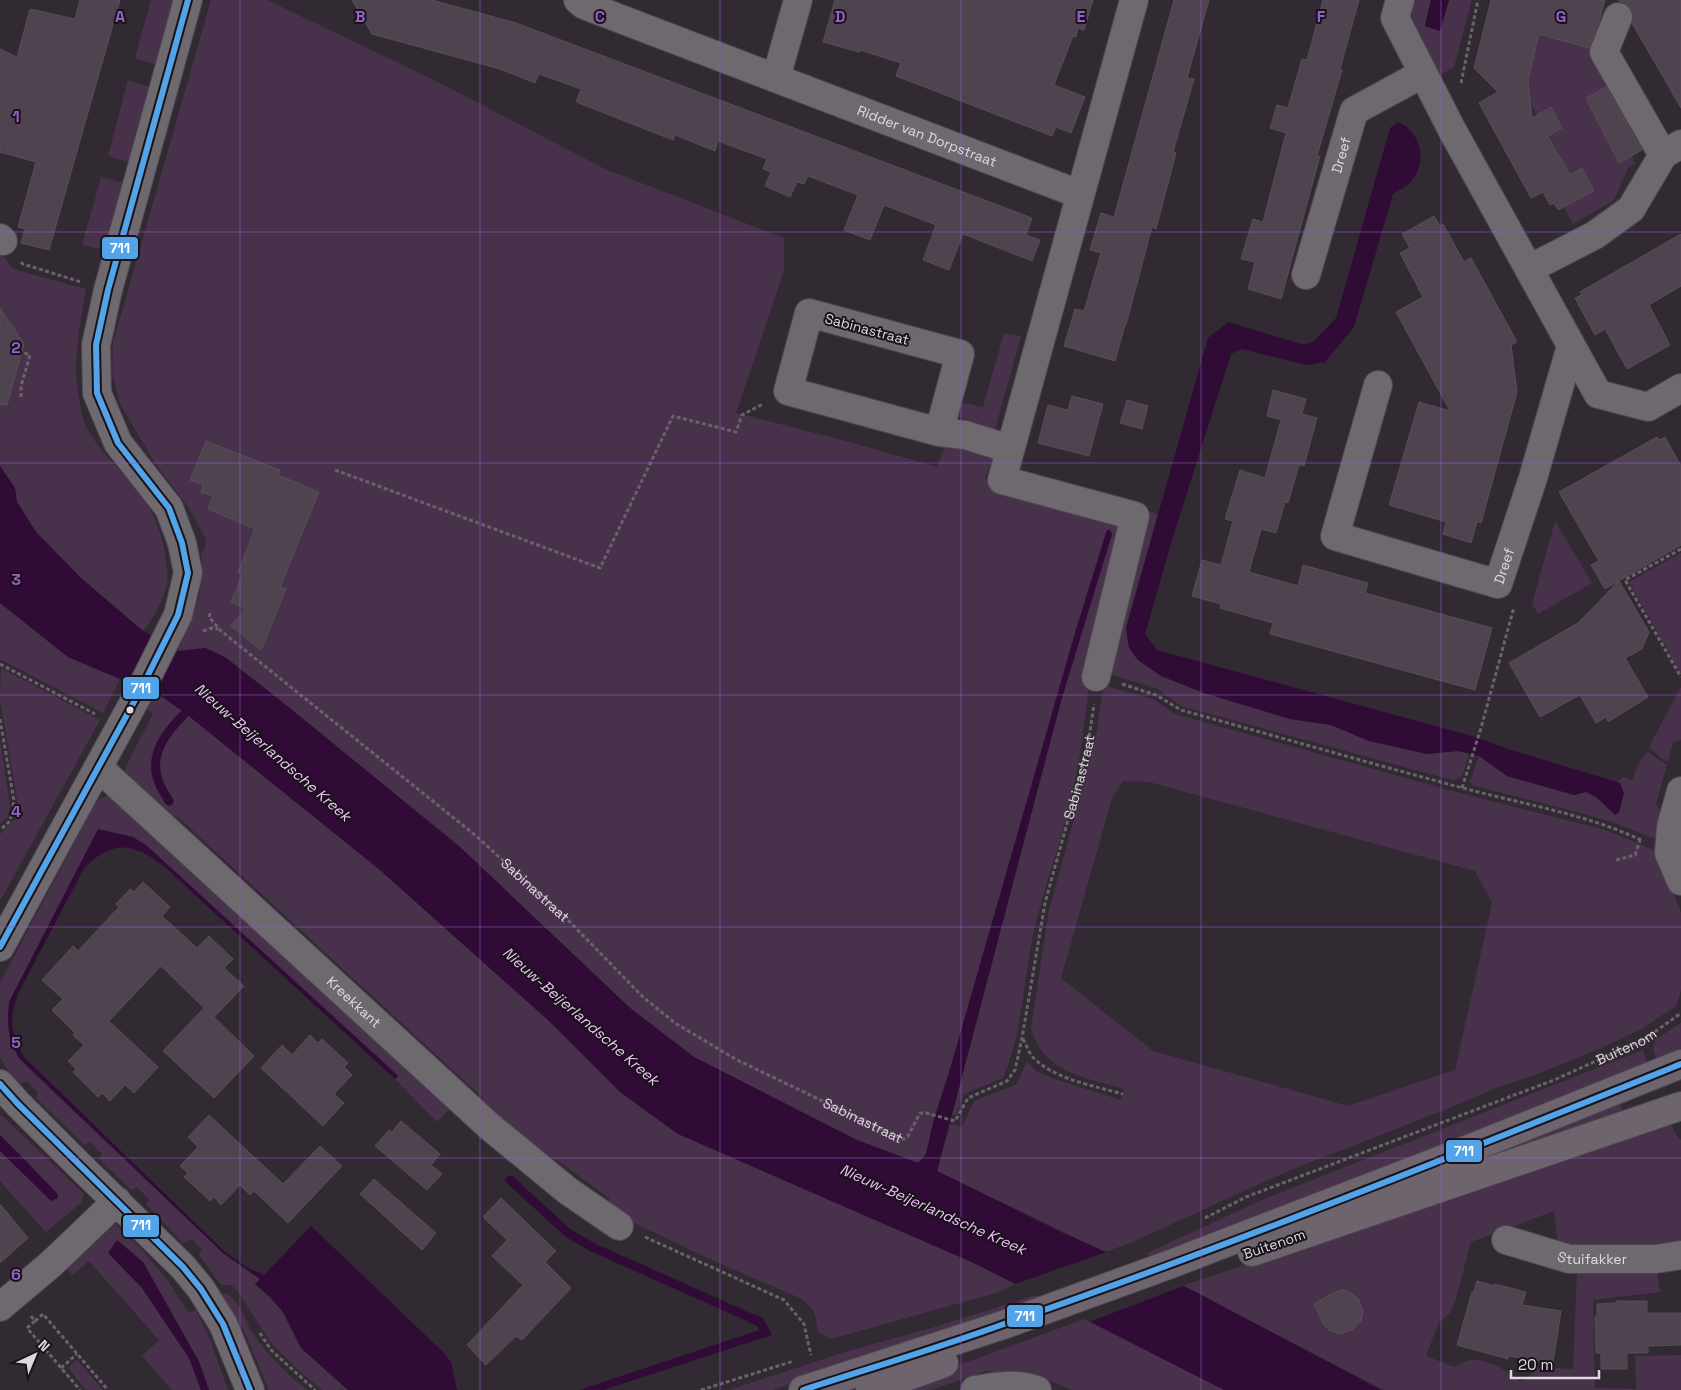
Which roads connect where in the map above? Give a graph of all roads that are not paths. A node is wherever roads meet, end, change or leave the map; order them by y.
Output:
1 (188, 0) edge
2 (578, 0) edge
3 (798, 0) edge
4 (1134, 0) edge
5 (1400, 0) edge
6 (1618, 17) dead end
7 (1422, 74) junction
8 (776, 78) junction
9 (1672, 150) edge
10 (1079, 194) junction
11 (1530, 269) junction
12 (1306, 275) dead end
13 (1571, 346) junction
14 (1378, 385) dead end
15 (1681, 388) edge
16 (939, 432) junction
17 (1010, 448) junction
18 (1096, 677) road end
19 (99, 768) junction
20 (1681, 791) edge
21 (1681, 881) edge
22 (1, 943) edge
23 (1681, 1064) edge
24 (0, 1084) edge
25 (1681, 1106) edge
26 (117, 1201) junction
27 (619, 1226) road end
28 (1506, 1240) dead end
29 (1681, 1255) edge
30 (1180, 1269) junction
31 (7, 1302) edge
32 (1007, 1332) junction
33 (250, 1390) edge
34 (803, 1390) edge
35 (870, 1390) edge
36 (975, 1390) edge
37 (1037, 1390) edge

1 - 19 street
2 - 8 street, Ridder van Dorpstraat
3 - 8 street
4 - 10 street
5 - 7 street
6 - 9 street
7 - 11 street
7 - 12 street, Dreef
8 - 10 street, Ridder van Dorpstraat
9 - 11 street
10 - 17 street
11 - 13 street
13 - 14 street, Dreef
13 - 15 street
16 - 16 street, Sabinastraat
16 - 17 street
17 - 18 street
19 - 22 street
19 - 27 street, Kreekkant
20 - 21 street
23 - 30 main road, Buitenom
24 - 26 street
25 - 30 main road, Buitenom
26 - 31 street
26 - 33 street
28 - 29 street, Stuifakker
30 - 32 main road, Buitenom
32 - 34 main road, Buitenom
32 - 35 main road, Buitenom
36 - 37 street

